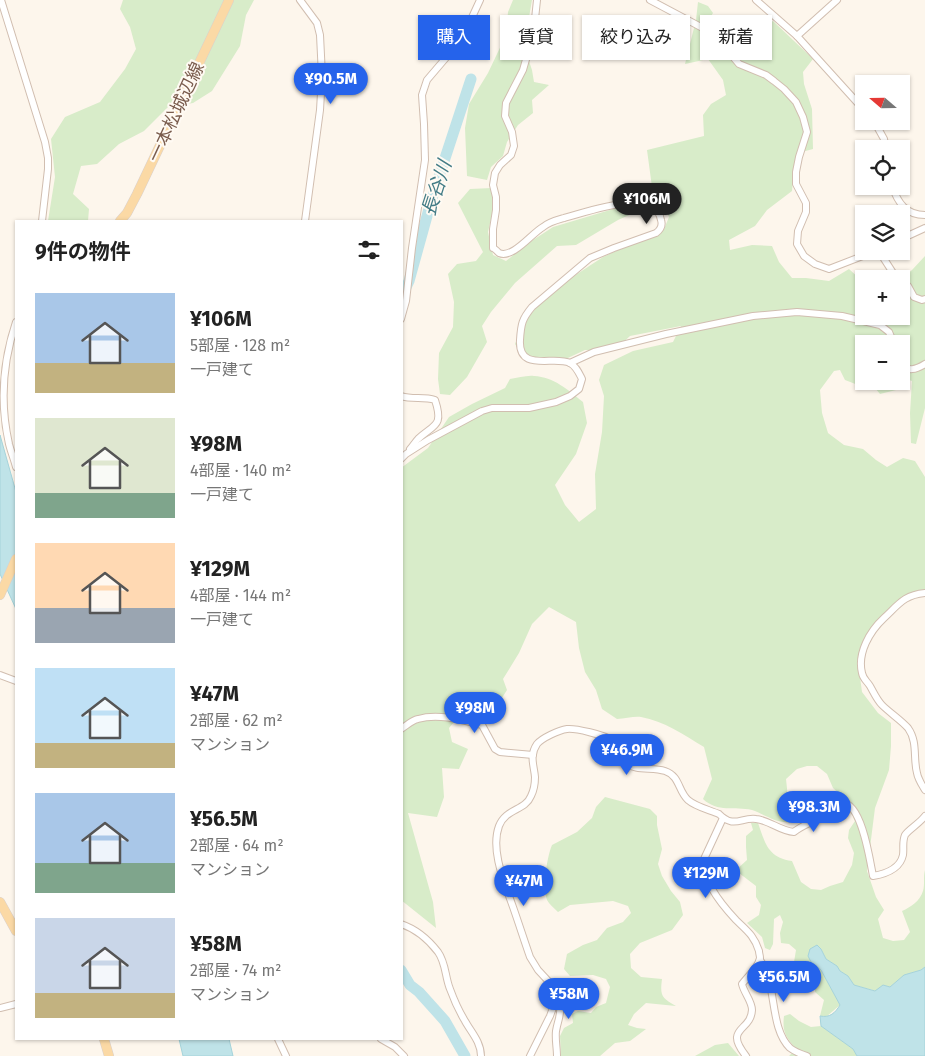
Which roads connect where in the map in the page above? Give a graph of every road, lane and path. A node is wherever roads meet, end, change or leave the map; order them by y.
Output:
1 (1, 0) edge
2 (228, 0) edge
3 (300, 0) edge
4 (480, 0) edge
5 (537, 0) edge
6 (650, 0) edge
7 (756, 0) edge
8 (837, 0) edge
9 (797, 36) junction
10 (855, 100) edge
11 (896, 195) edge
12 (925, 215) edge
13 (42, 220) edge
14 (121, 220) edge
15 (304, 220) edge
16 (925, 228) edge
17 (910, 235) edge
18 (855, 259) edge
19 (910, 290) edge
20 (925, 300) edge
21 (403, 311) edge
22 (15, 326) edge
23 (890, 335) edge
24 (570, 363) junction
25 (925, 364) edge
26 (3, 366) edge
27 (910, 370) edge
28 (403, 396) edge
29 (404, 457) edge
30 (15, 463) edge
31 (15, 562) edge
32 (925, 593) edge
33 (0, 595) edge
34 (0, 675) edge
35 (15, 681) edge
36 (403, 728) edge
37 (533, 755) junction
38 (925, 790) edge
39 (925, 816) edge
40 (723, 818) junction
41 (0, 902) edge
42 (403, 925) edge
43 (15, 929) edge
44 (760, 960) junction
45 (555, 999) junction
46 (15, 1004) edge
47 (0, 1008) edge
48 (104, 1040) edge
49 (278, 1040) edge
50 (383, 1040) edge
51 (109, 1056) edge
52 (286, 1056) edge
53 (404, 1056) edge
54 (481, 1056) edge
55 (530, 1056) edge
56 (557, 1056) edge
57 (746, 1056) edge
58 (807, 1056) edge

1 - 13 street
2 - 14 main road, 一本松城辺線
3 - 15 street
4 - 21 street
5 - 24 street
6 - 18 street
7 - 9 street
8 - 9 street
9 - 10 street
11 - 12 street
16 - 17 street
19 - 20 street
22 - 26 street
23 - 24 street
24 - 29 street
25 - 27 street
26 - 30 street
28 - 29 street
31 - 33 main road
32 - 38 street
34 - 35 street
36 - 37 street
37 - 40 street
37 - 45 street
39 - 40 street
40 - 44 street
41 - 43 main road
42 - 54 street
44 - 57 street
44 - 58 street
45 - 55 street
45 - 56 street
46 - 47 street
48 - 51 main road
49 - 52 street
50 - 53 street

